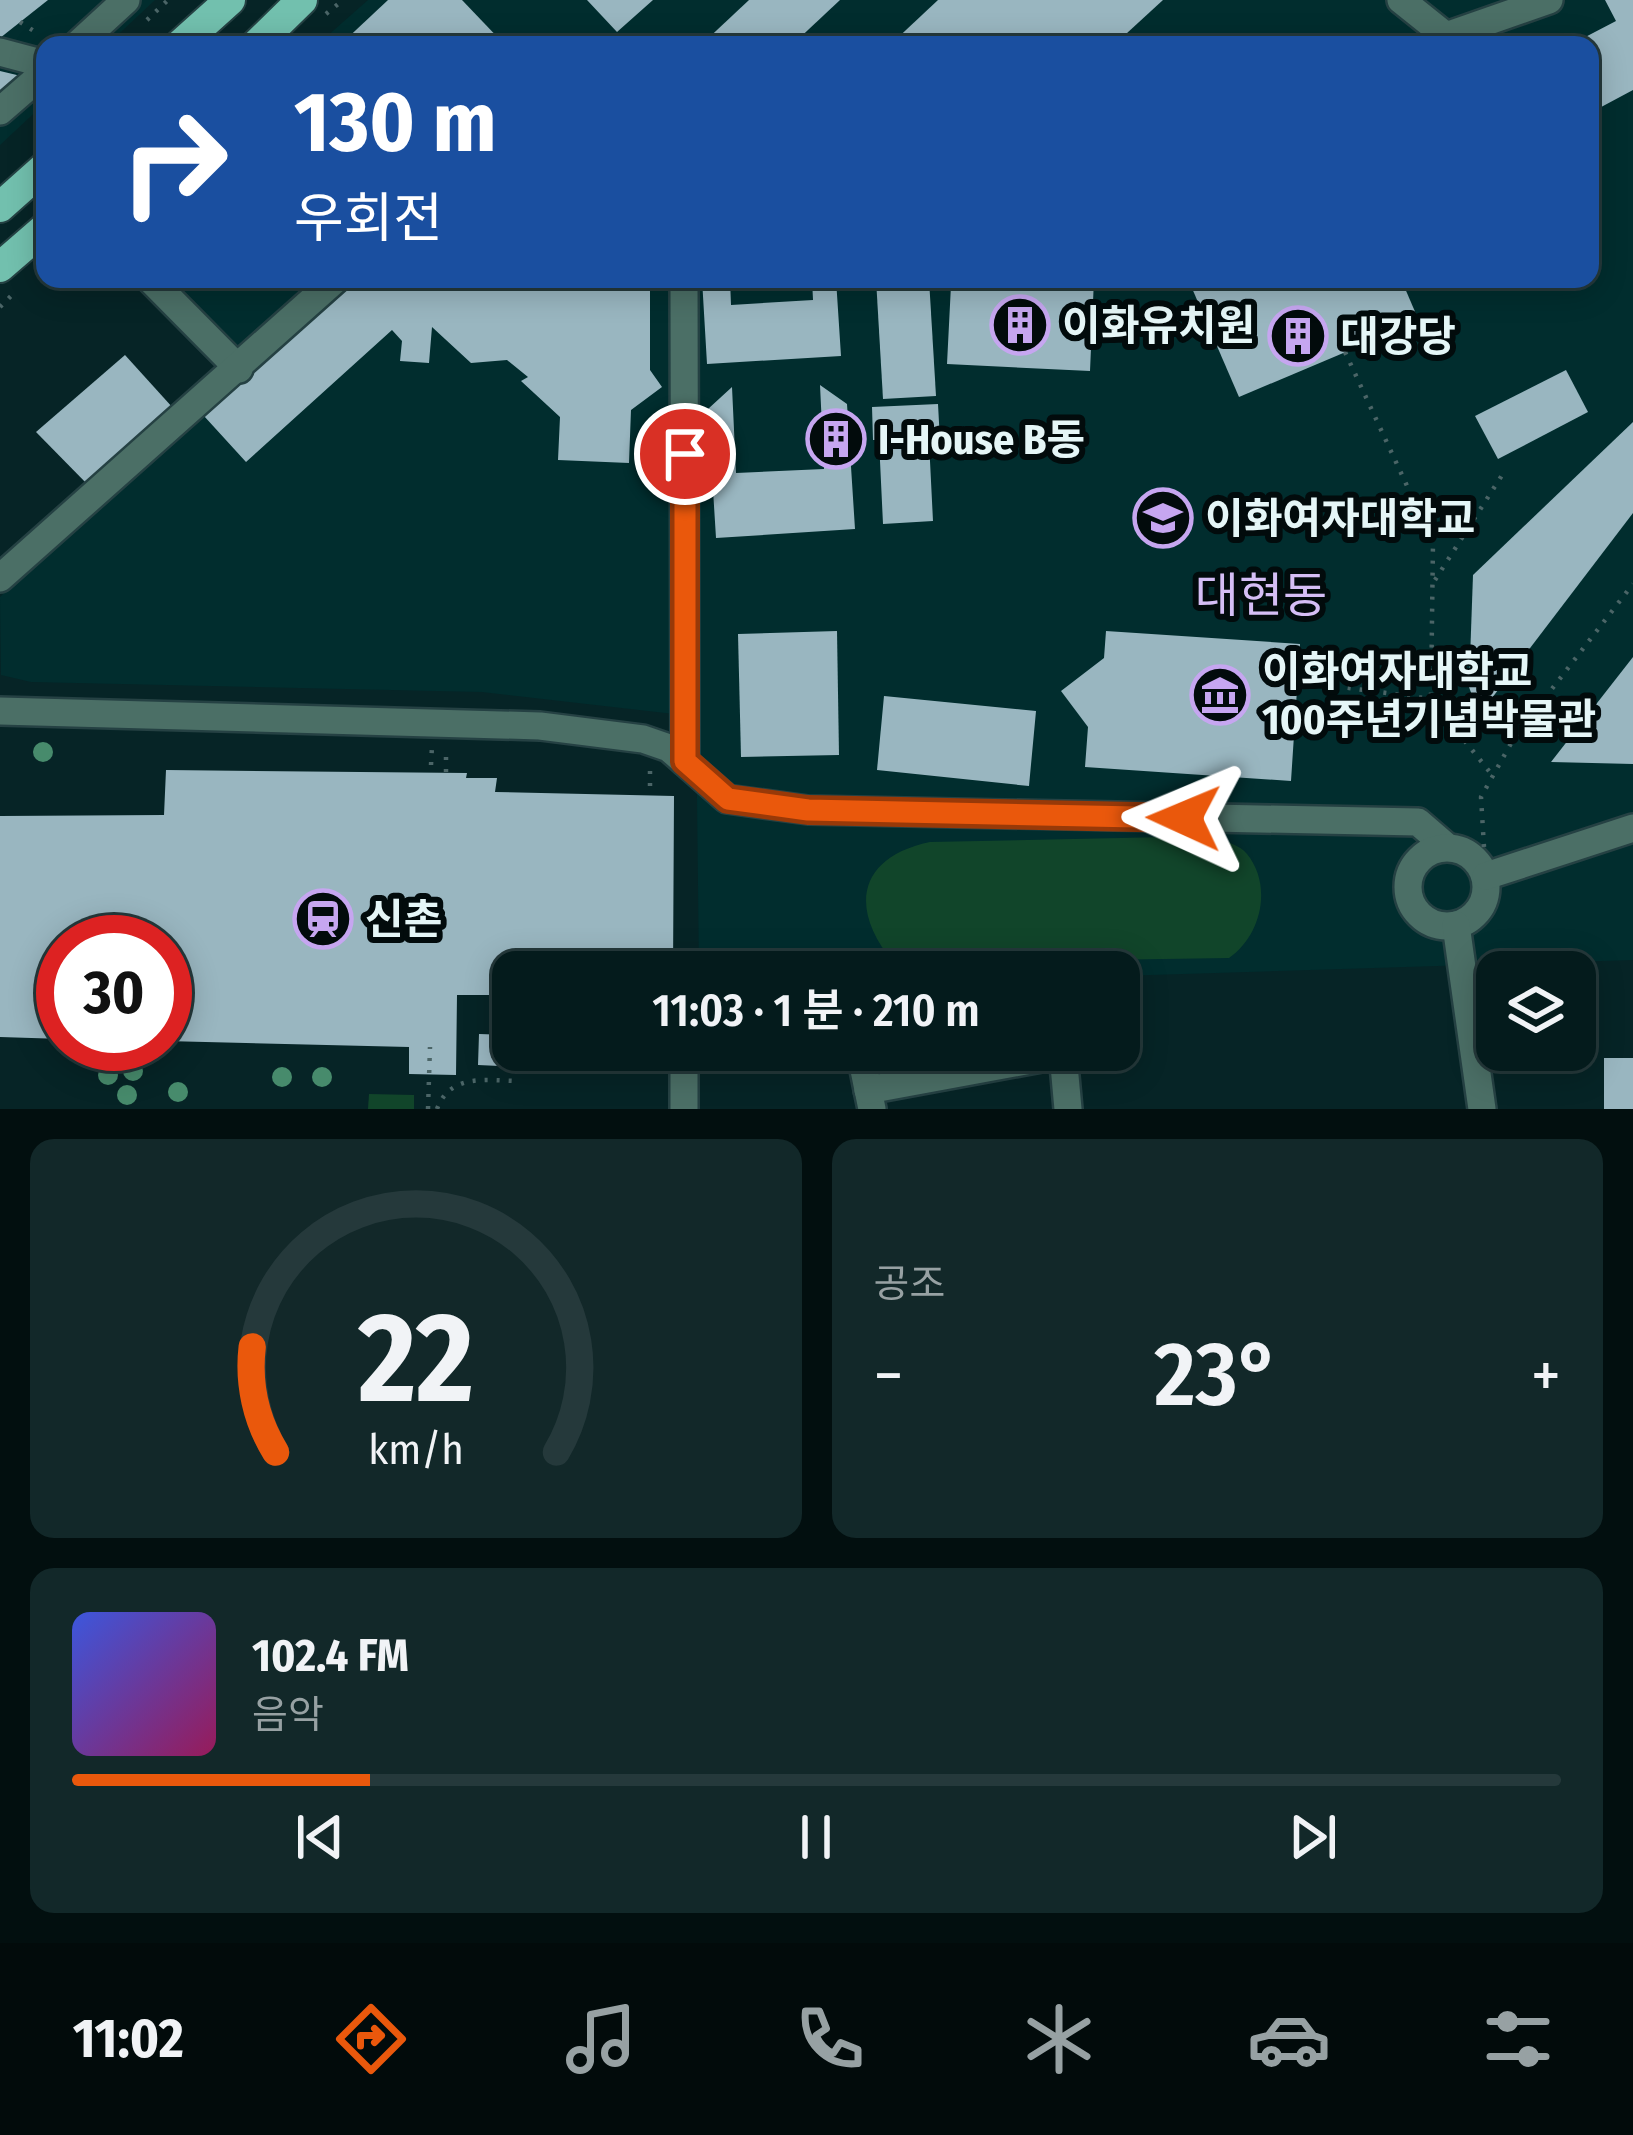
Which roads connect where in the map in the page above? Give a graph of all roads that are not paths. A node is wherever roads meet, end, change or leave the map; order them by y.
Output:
1 (126, 0) edge
2 (230, 0) edge
3 (302, 0) edge
4 (1401, 0) edge
5 (1549, 0) edge
6 (90, 24) edge
7 (190, 36) edge
8 (265, 36) edge
9 (1445, 36) edge
10 (1449, 36) edge
11 (0, 52) edge
12 (28, 80) edge
13 (0, 111) edge
14 (36, 174) edge
15 (0, 207) edge
16 (36, 236) edge
17 (0, 268) edge
18 (159, 288) edge
19 (327, 288) edge
20 (684, 288) edge
21 (239, 369) junction
22 (0, 578) edge
23 (0, 711) edge
24 (685, 761) junction
25 (1633, 828) edge
26 (1447, 847) junction
27 (1486, 876) junction
28 (1456, 925) junction
29 (684, 1071) edge
30 (870, 1099) edge
31 (684, 1109) edge
32 (1069, 1109) edge
33 (1482, 1109) edge

1 - 6 street
2 - 7 main road
3 - 8 main road
4 - 9 street
5 - 10 street
11 - 12 street
12 - 13 street
14 - 15 main road
16 - 17 main road
18 - 21 street
19 - 21 street
20 - 24 street
21 - 22 street
23 - 24 street
24 - 26 street
25 - 27 street
26 - 27 street
26 - 28 street
27 - 28 street
28 - 33 street
29 - 31 street
30 - 32 street

